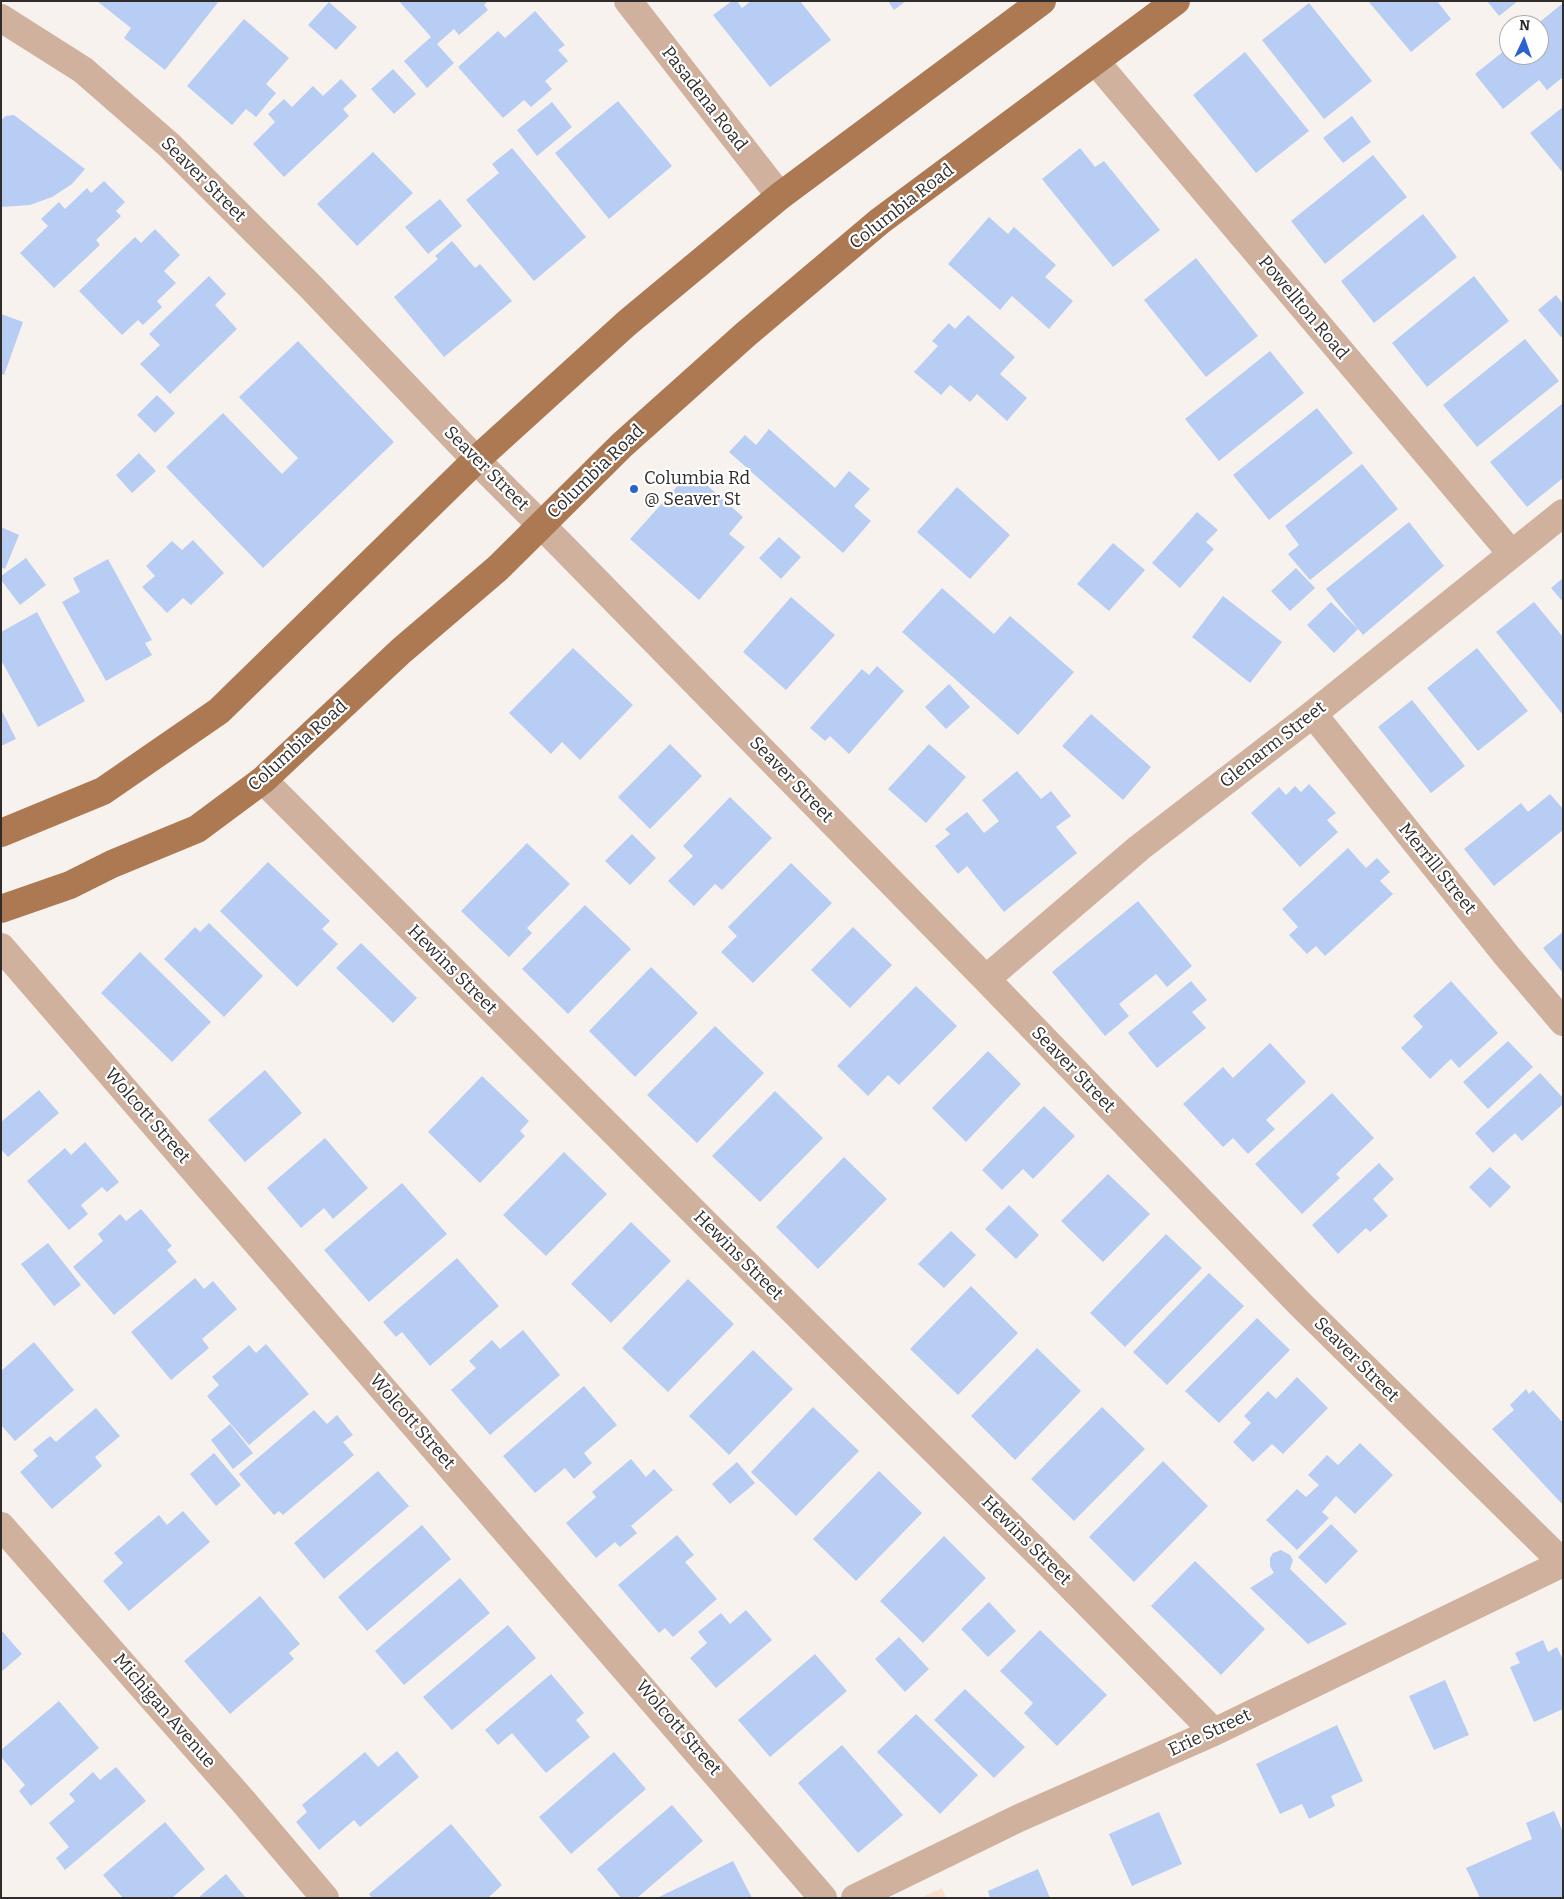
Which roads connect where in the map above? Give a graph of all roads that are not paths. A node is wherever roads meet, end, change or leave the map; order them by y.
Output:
1 (628, 1) edge
2 (1042, 1) edge
3 (1176, 1) edge
4 (6, 18) edge
5 (1096, 62) junction
6 (780, 196) junction
7 (476, 460) junction
8 (1563, 513) edge
9 (542, 525) junction
10 (1511, 553) junction
11 (1313, 714) junction
12 (263, 780) junction
13 (1, 833) edge
14 (1, 909) edge
15 (1, 947) edge
16 (986, 979) junction
17 (1563, 1022) edge
18 (1, 1526) edge
19 (1563, 1563) edge
20 (1214, 1732) junction
21 (325, 1898) edge
22 (823, 1898) edge
23 (855, 1898) edge

1 - 6 street, Pasadena Road
2 - 6 main road
3 - 5 main road, Columbia Road
4 - 7 street, Seaver Street
5 - 9 main road, Columbia Road
5 - 10 street, Powellton Road
6 - 7 main road
7 - 9 street, Seaver Street
7 - 13 main road
8 - 10 street, Glenarm Street
9 - 12 main road, Columbia Road
9 - 16 street, Seaver Street
10 - 11 street, Glenarm Street
11 - 16 street, Glenarm Street
11 - 17 street, Merrill Street
12 - 14 main road, Columbia Road
12 - 20 street, Hewins Street
15 - 22 street, Wolcott Street
16 - 19 street, Seaver Street
18 - 21 street, Michigan Avenue
19 - 20 street, Erie Street
20 - 23 street, Erie Street

